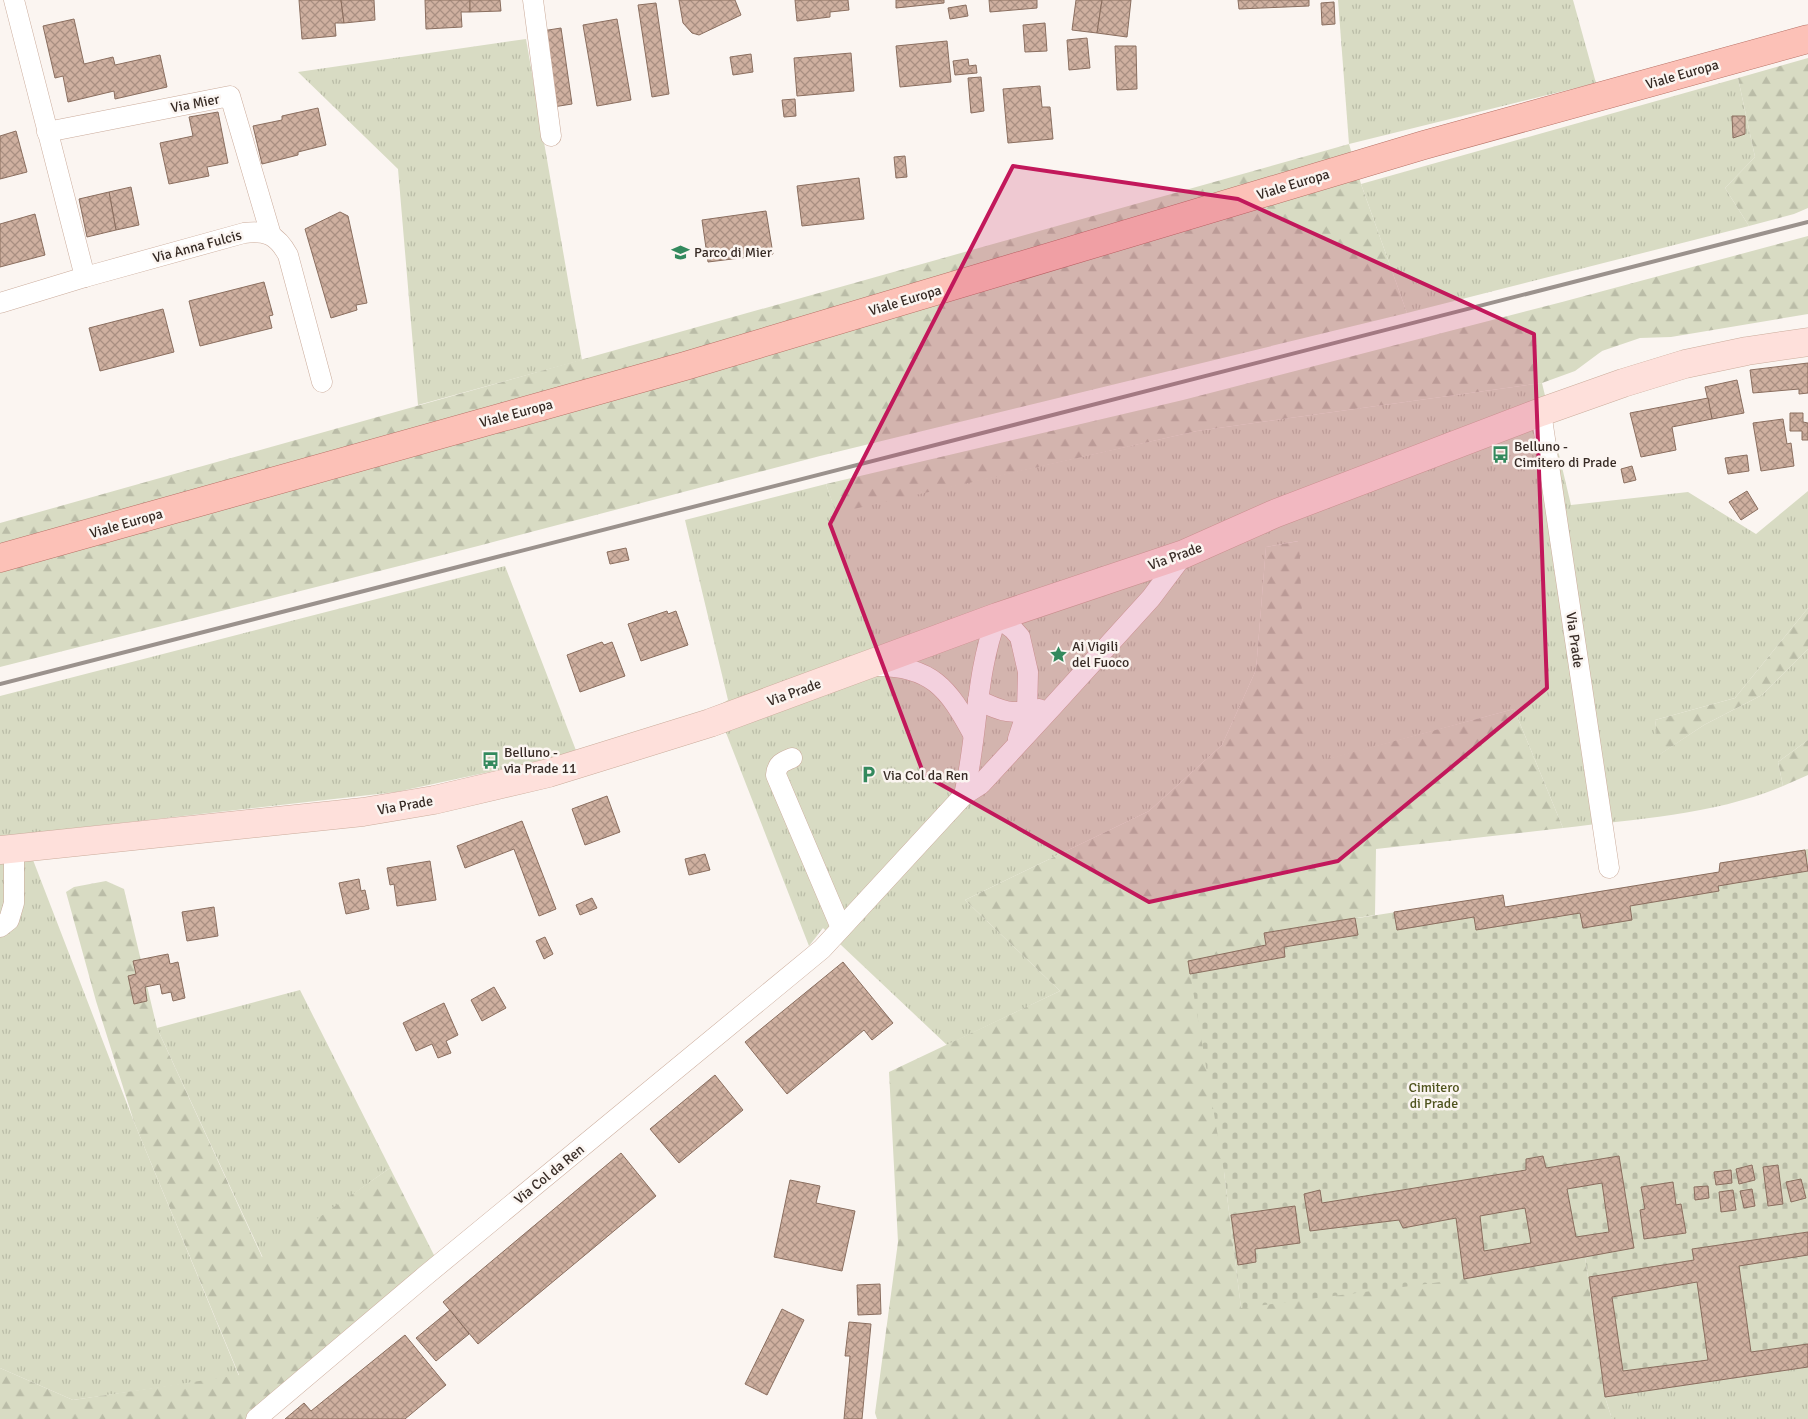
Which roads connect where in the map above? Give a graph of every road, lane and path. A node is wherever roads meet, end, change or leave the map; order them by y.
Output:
1 (14, 0) edge
2 (533, 0) edge
3 (1808, 39) edge
4 (47, 132) junction
5 (551, 136) dead end
6 (271, 235) junction
7 (86, 276) junction
8 (0, 303) edge
9 (1808, 342) edge
10 (322, 382) dead end
11 (1541, 412) junction
12 (1184, 554) junction
13 (0, 558) edge
14 (997, 616) junction
15 (866, 666) junction
16 (978, 700) junction
17 (1053, 706) junction
18 (1027, 712) junction
19 (973, 734) junction
20 (1016, 744) junction
21 (792, 758) dead end
22 (964, 795) junction
23 (7, 849) edge
24 (1609, 868) dead end
25 (0, 927) edge
26 (841, 928) junction
27 (256, 1419) edge

1 - 4 street
2 - 5 street
3 - 13 main road, Viale Europa
4 - 6 street, Via Mier
4 - 7 street
6 - 7 street, Via Anna Fulcis
6 - 10 street
7 - 8 street, Via Anna Fulcis
9 - 11 main road, Via Prade
11 - 12 main road, Via Prade
11 - 24 street, Via Prade
12 - 14 main road, Via Prade
12 - 17 street, Via Col da Ren
14 - 15 main road, Via Prade
14 - 16 street, Via Col da Ren
14 - 18 street, Via Col da Ren
15 - 19 street
15 - 23 main road, Via Prade
16 - 18 street
16 - 19 street, Via Col da Ren
17 - 18 street
17 - 20 street, Via Col da Ren
18 - 20 street, Via Col da Ren
19 - 22 street, Via Col da Ren
20 - 22 street, Via Col da Ren
21 - 26 street
22 - 26 street, Via Col da Ren
23 - 25 street, Via Prade
26 - 27 street, Via Col da Ren

